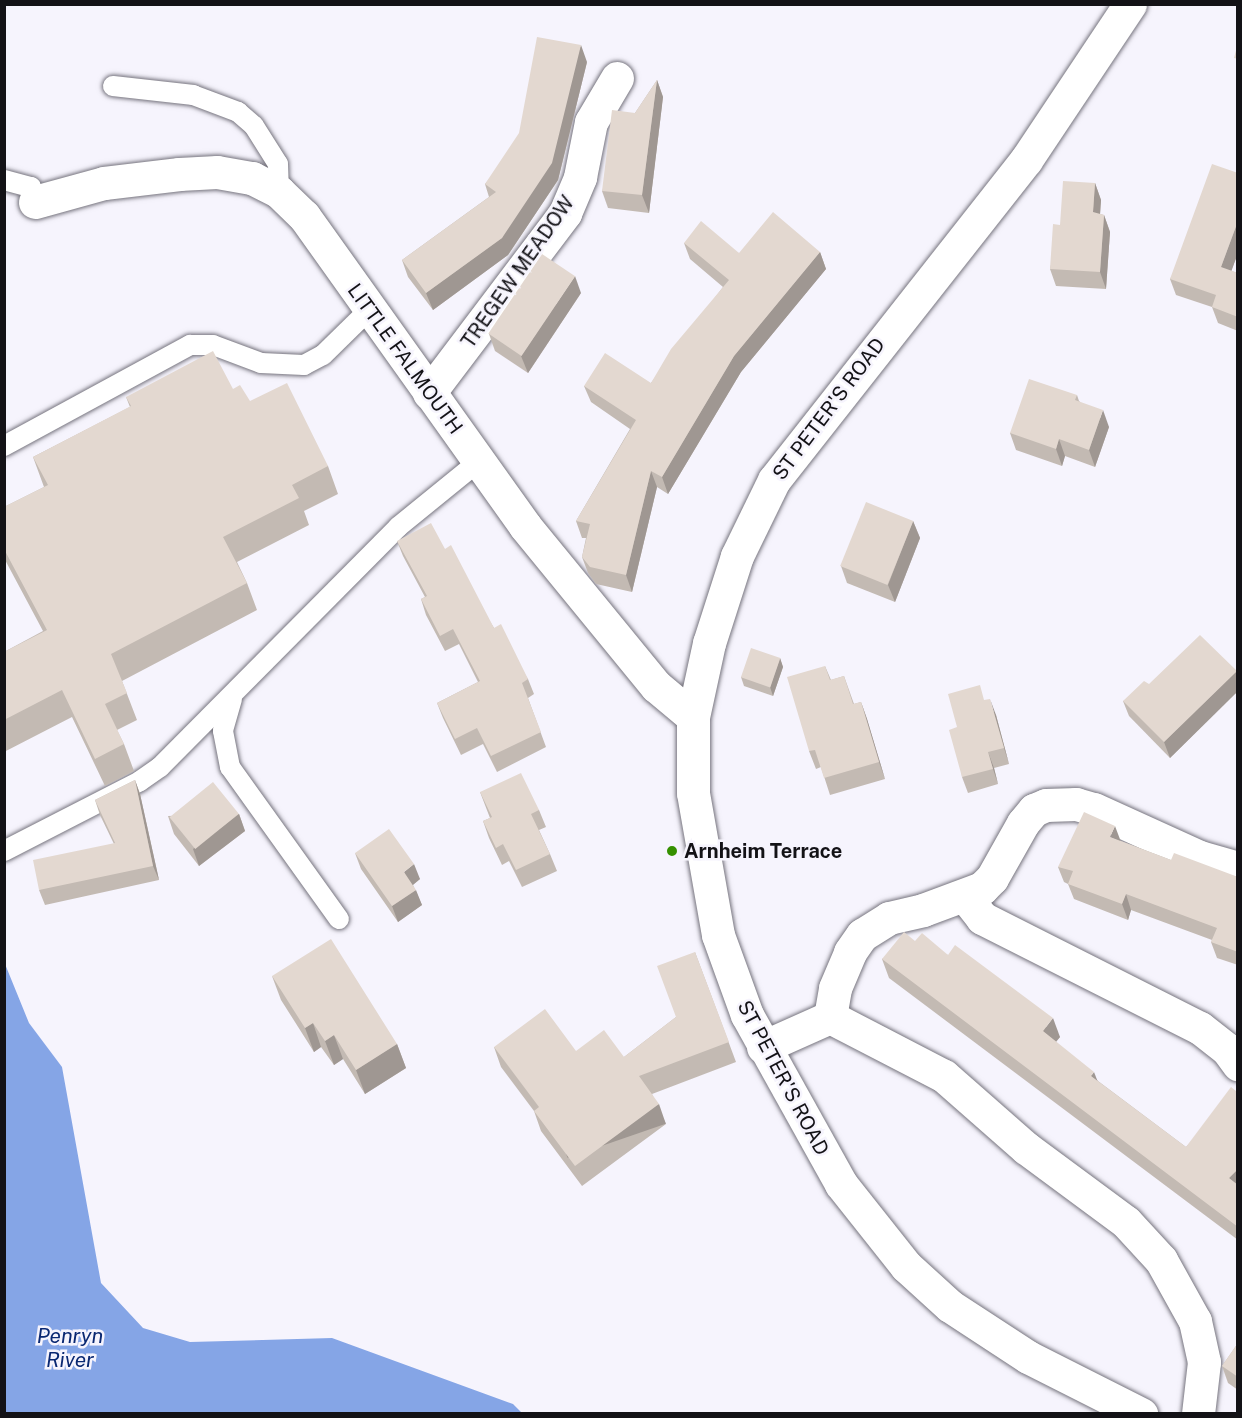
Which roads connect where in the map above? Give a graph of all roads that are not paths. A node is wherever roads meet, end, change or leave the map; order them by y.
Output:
1 (1130, 4) edge
2 (618, 78) dead end
3 (113, 86) dead end
4 (4, 180) edge
5 (279, 192) junction
6 (35, 202) joint
7 (369, 310) junction
8 (429, 393) junction
9 (4, 446) edge
10 (478, 462) junction
11 (233, 696) junction
12 (693, 717) junction
13 (4, 850) edge
14 (1238, 868) edge
15 (965, 896) junction
16 (339, 919) dead end
17 (830, 1017) junction
18 (763, 1047) junction
19 (1238, 1064) edge
20 (1141, 1413) edge
21 (1198, 1413) edge

1 - 12 street, ST PETER'S ROAD
2 - 8 street, TREGEW MEADOW
3 - 5 lane
4 - 6 lane
5 - 6 street, LITTLE FALMOUTH
5 - 7 street, LITTLE FALMOUTH
7 - 8 street, LITTLE FALMOUTH
7 - 9 lane
8 - 10 street, LITTLE FALMOUTH
10 - 11 lane
10 - 12 street, LITTLE FALMOUTH
11 - 13 lane
11 - 16 lane
12 - 18 street, ST PETER'S ROAD
14 - 15 street
15 - 17 street
15 - 19 street
17 - 18 street
17 - 21 street
18 - 20 street, ST PETER'S ROAD

